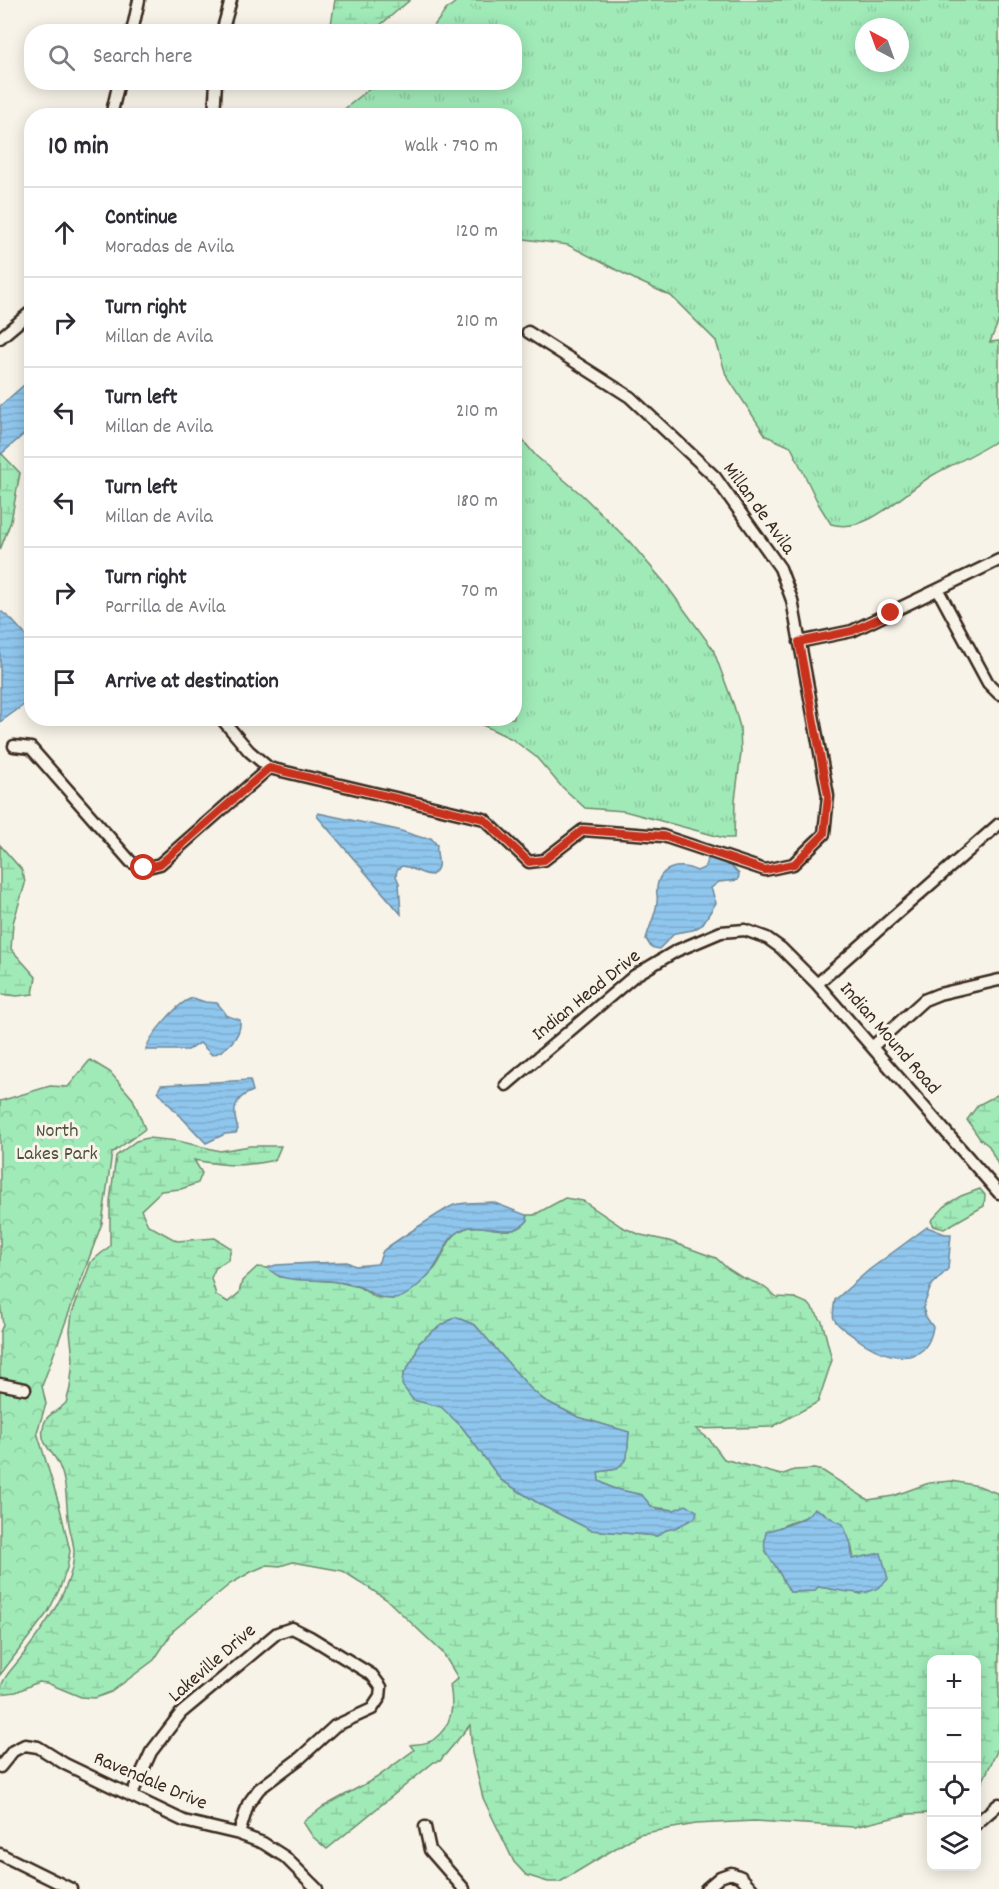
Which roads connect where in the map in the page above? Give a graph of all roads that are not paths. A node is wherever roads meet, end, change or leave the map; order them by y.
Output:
1 (140, 0) edge
2 (231, 0) edge
3 (134, 24) edge
4 (224, 24) edge
5 (117, 90) edge
6 (216, 90) edge
7 (113, 108) edge
8 (214, 108) edge
9 (24, 318) edge
10 (528, 332) dead end
11 (0, 338) edge
12 (999, 560) edge
13 (938, 591) junction
14 (799, 642) junction
15 (999, 694) edge
16 (228, 726) edge
17 (14, 746) dead end
18 (269, 768) junction
19 (999, 824) edge
20 (999, 980) edge
21 (817, 984) junction
22 (872, 1047) junction
23 (506, 1085) dead end
24 (999, 1193) edge
25 (0, 1384) edge
26 (25, 1389) dead end
27 (0, 1767) edge
28 (131, 1797) junction
29 (999, 1804) edge
30 (981, 1820) edge
31 (425, 1827) dead end
32 (239, 1834) junction
33 (0, 1854) edge
34 (71, 1889) edge
35 (317, 1889) edge
36 (464, 1889) edge
37 (706, 1889) edge
38 (752, 1889) edge

1 - 3 street
2 - 4 street
5 - 7 street
6 - 8 street
9 - 11 street
10 - 14 street, Millan de Avila
12 - 13 street
13 - 14 street
13 - 15 street
14 - 18 street, Millan de Avila
16 - 18 street, Millan de Avila
17 - 18 street
19 - 21 street, Indian Mound Road
20 - 22 street
21 - 22 street, Indian Mound Road
21 - 23 street, Indian Head Drive
22 - 24 street, Indian Mound Road
25 - 26 street
27 - 28 street, Ravendale Drive
28 - 32 street, Ravendale Drive
28 - 32 street, Lakeville Drive
29 - 30 street
31 - 36 street
32 - 35 street, Ravendale Drive
33 - 34 street
37 - 38 street

